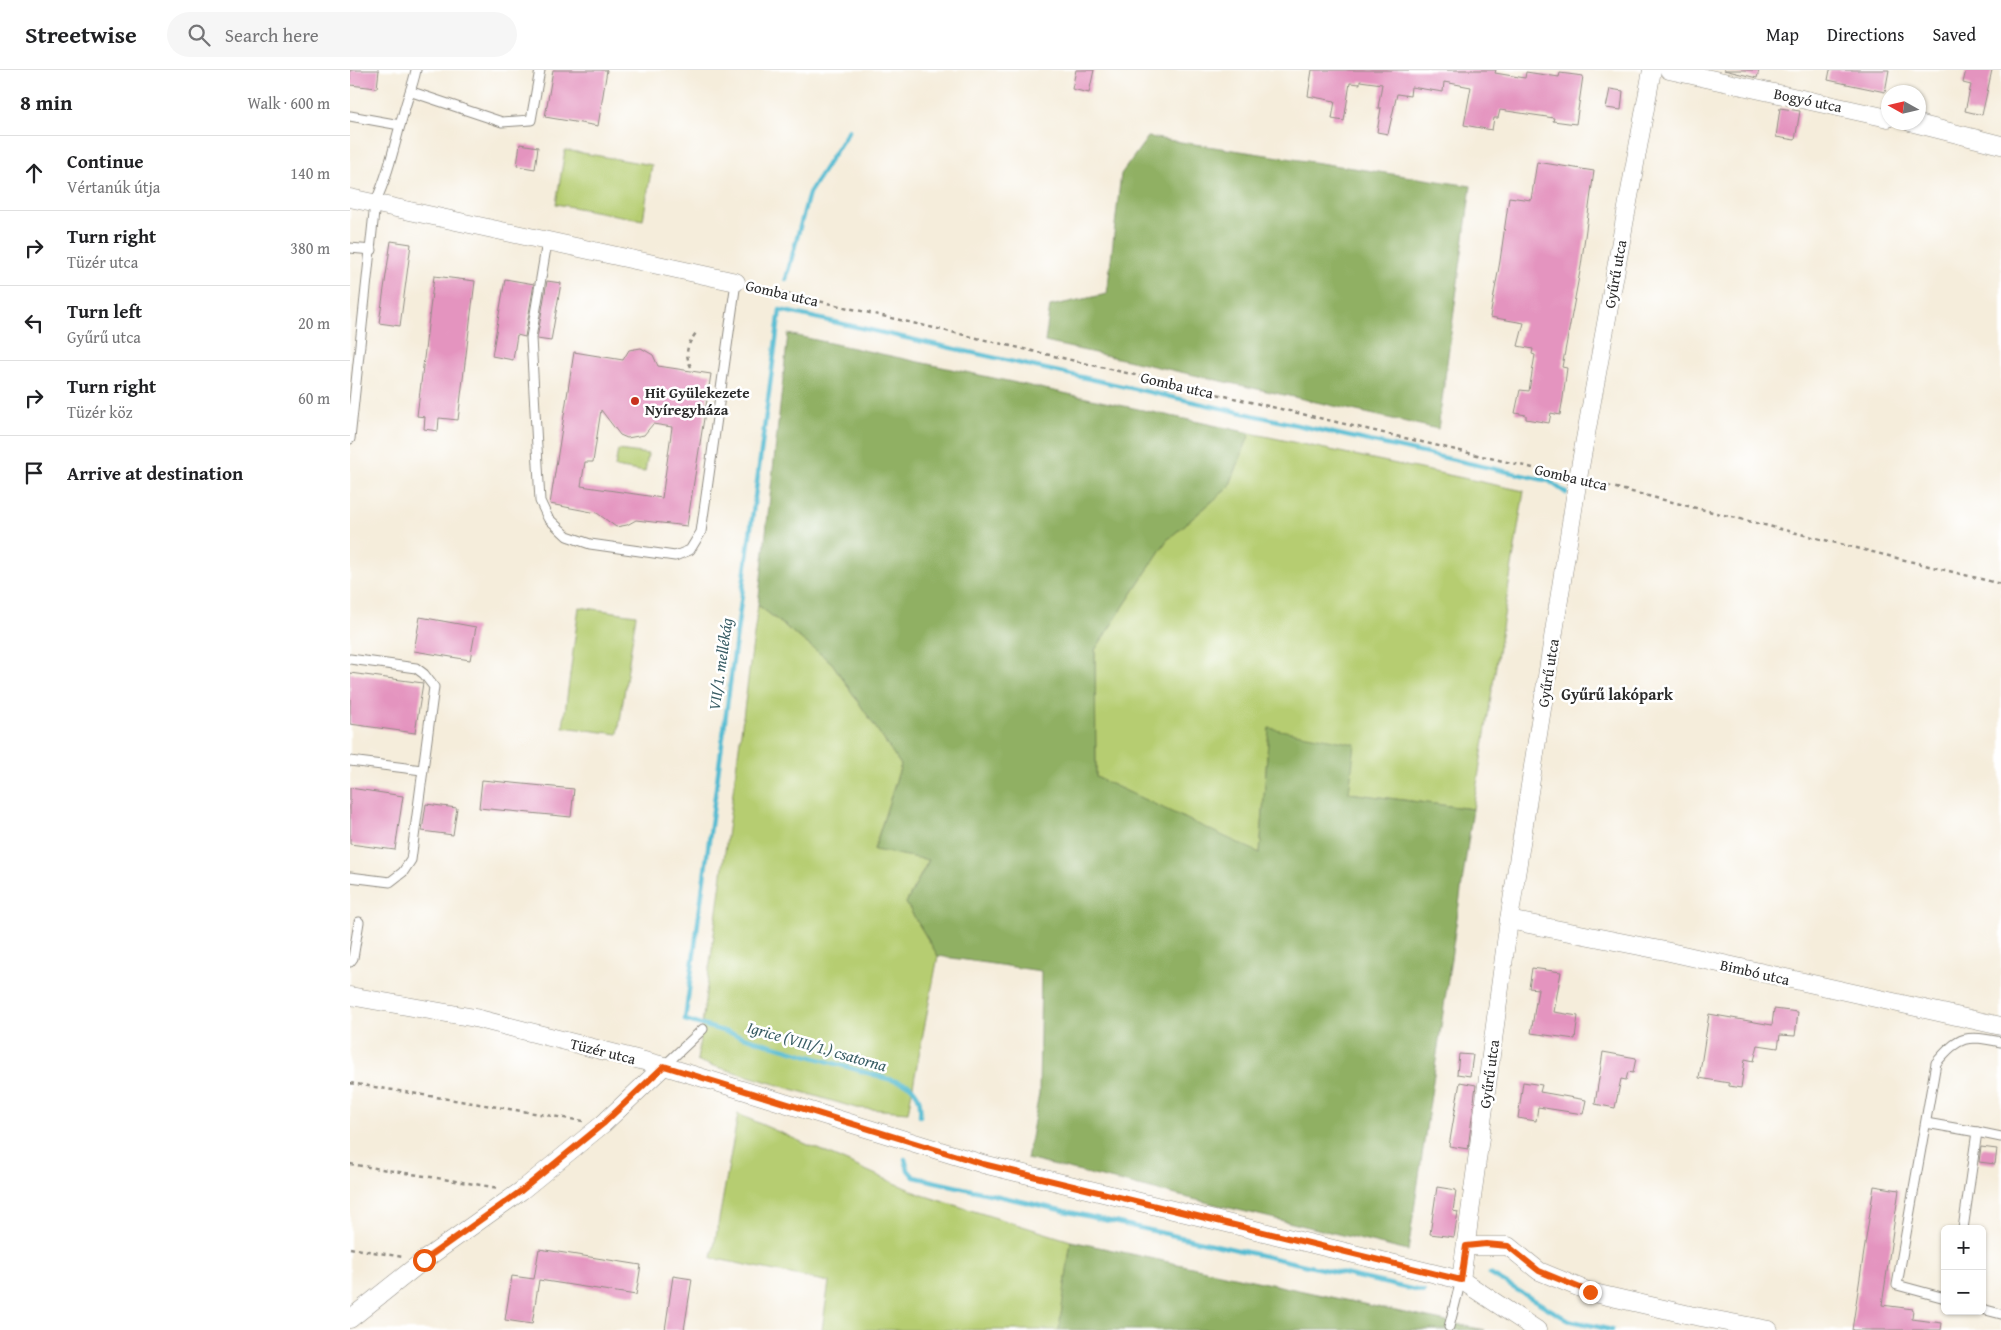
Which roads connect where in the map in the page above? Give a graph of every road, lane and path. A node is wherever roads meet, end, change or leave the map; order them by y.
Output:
1 (416, 70) edge
2 (540, 70) edge
3 (1652, 70) edge
4 (1669, 70) edge
5 (412, 92) junction
6 (350, 116) edge
7 (1881, 116) edge
8 (400, 125) junction
9 (1926, 126) edge
10 (2001, 145) edge
11 (350, 198) edge
12 (375, 203) junction
13 (547, 242) junction
14 (350, 248) edge
15 (372, 250) junction
16 (736, 282) junction
17 (696, 333) dead end
18 (691, 367) dead end
19 (350, 439) edge
20 (1578, 478) junction
21 (2001, 584) edge
22 (350, 659) edge
23 (350, 761) edge
24 (422, 770) junction
25 (350, 876) edge
26 (1509, 920) junction
27 (358, 922) dead end
28 (350, 962) edge
29 (350, 996) edge
30 (2001, 1026) edge
31 (703, 1029) dead end
32 (2001, 1042) edge
33 (664, 1066) junction
34 (350, 1083) edge
35 (1926, 1123) junction
36 (603, 1124) junction
37 (1977, 1132) junction
38 (2001, 1137) edge
39 (350, 1164) edge
40 (521, 1191) junction
41 (1964, 1225) edge
42 (1466, 1246) junction
43 (350, 1248) edge
44 (424, 1260) junction
45 (1461, 1280) junction
46 (1941, 1297) edge
47 (1986, 1310) edge
48 (2001, 1314) edge
49 (350, 1319) edge
50 (1449, 1327) dead end
51 (1537, 1330) edge
52 (1769, 1330) edge

1 - 5 lane
2 - 5 lane
3 - 20 street, Gyűrű utca
4 - 7 street, Bogyó utca
5 - 8 lane
6 - 8 lane
8 - 12 lane
9 - 10 street
11 - 12 street, Gomba utca
12 - 13 street, Gomba utca
12 - 15 lane
13 - 16 street, Gomba utca
13 - 16 lane
14 - 15 lane
15 - 19 lane
16 - 20 path, Gomba utca
17 - 18 path
20 - 21 path, Gomba utca
20 - 26 street, Gyűrű utca
22 - 24 lane
23 - 24 lane
24 - 25 lane
26 - 30 street, Bimbó utca
26 - 42 street, Gyűrű utca
27 - 28 lane
29 - 33 street, Tüzér utca
31 - 33 lane
32 - 35 lane
33 - 36 street
33 - 45 street, Tüzér utca
34 - 36 path
35 - 37 lane
35 - 46 lane
36 - 40 street
37 - 38 lane
37 - 41 lane
39 - 40 path
40 - 44 street
42 - 45 street, Gyűrű utca
42 - 52 street
43 - 44 path
44 - 49 street
45 - 50 lane
45 - 51 street, Tüzér utca
47 - 48 lane

